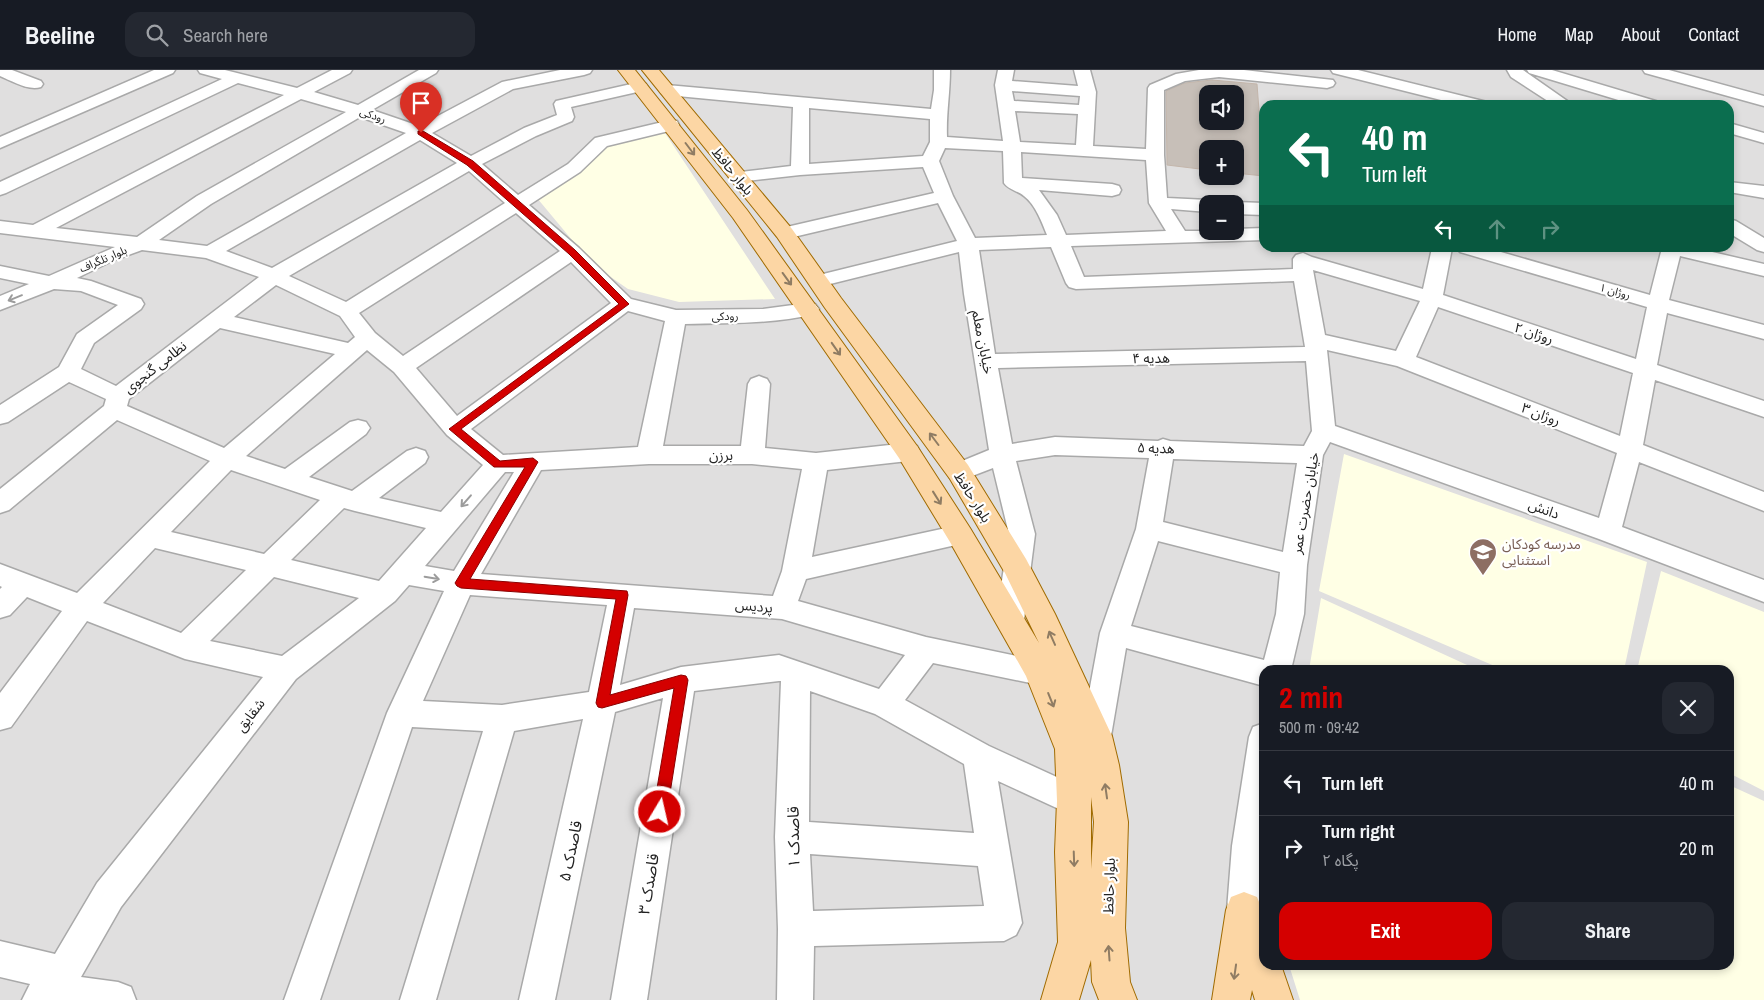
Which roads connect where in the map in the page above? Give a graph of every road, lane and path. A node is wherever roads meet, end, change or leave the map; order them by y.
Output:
1 (167, 70) edge
2 (206, 70) edge
3 (344, 70) edge
4 (430, 70) edge
5 (584, 70) edge
6 (626, 70) edge
7 (942, 70) edge
8 (1082, 70) edge
9 (1184, 70) edge
10 (1339, 70) edge
11 (1499, 70) edge
12 (1535, 70) edge
13 (1651, 70) edge
14 (1204, 71) edge
15 (6, 72) edge
16 (1222, 72) junction
17 (1241, 72) edge
18 (1516, 72) edge
19 (1280, 74) edge
20 (240, 75) edge
21 (645, 78) edge
22 (1004, 78) edge
23 (35, 84) dead end
24 (667, 90) junction
25 (1088, 92) junction
26 (299, 93) junction
27 (1461, 100) edge
28 (1558, 100) edge
29 (1636, 100) edge
30 (1764, 102) edge
31 (801, 103) junction
32 (1006, 106) junction
33 (359, 110) junction
34 (1088, 110) junction
35 (938, 115) junction
36 (672, 125) junction
37 (1737, 130) edge
38 (421, 133) junction
39 (1764, 138) edge
40 (0, 143) edge
41 (1012, 145) junction
42 (1084, 149) junction
43 (934, 151) junction
44 (1155, 154) junction
45 (470, 163) junction
46 (800, 170) junction
47 (738, 177) junction
48 (1013, 183) junction
49 (1734, 187) edge
50 (0, 189) edge
51 (1112, 190) dead end
52 (1764, 192) edge
53 (944, 196) junction
54 (1158, 203) junction
55 (516, 204) junction
56 (1199, 205) edge
57 (1244, 208) edge
58 (1259, 209) edge
59 (0, 227) edge
60 (1734, 228) edge
61 (36, 231) junction
62 (785, 233) junction
63 (1259, 234) edge
64 (1179, 238) junction
65 (1058, 242) junction
66 (140, 244) junction
67 (968, 244) junction
68 (1764, 246) edge
69 (210, 252) junction
70 (572, 252) junction
71 (1441, 252) edge
72 (1481, 252) edge
73 (1671, 252) edge
74 (1689, 252) edge
75 (1303, 261) edge
76 (1764, 270) edge
77 (0, 272) edge
78 (274, 276) junction
79 (818, 282) junction
80 (52, 283) junction
81 (84, 286) junction
82 (1432, 298) junction
83 (0, 304) edge
84 (624, 304) junction
85 (1658, 304) junction
86 (821, 306) junction
87 (347, 311) junction
88 (676, 317) junction
89 (215, 320) junction
90 (0, 322) edge
91 (1764, 332) edge
92 (360, 344) junction
93 (1315, 347) junction
94 (1403, 360) junction
95 (987, 361) junction
96 (402, 367) junction
97 (1644, 370) junction
98 (68, 372) junction
99 (759, 384) dead end
100 (116, 403) junction
101 (1764, 409) edge
102 (0, 416) edge
103 (358, 428) dead end
104 (454, 429) junction
105 (1324, 431) junction
106 (1163, 448) junction
107 (1630, 449) junction
108 (908, 452) junction
109 (752, 454) junction
110 (1002, 454) junction
111 (649, 455) junction
112 (1311, 455) junction
113 (416, 457) dead end
114 (227, 459) junction
115 (533, 462) junction
116 (816, 462) junction
117 (498, 464) junction
118 (959, 472) junction
119 (288, 480) junction
120 (347, 500) junction
121 (1764, 502) edge
122 (0, 503) edge
123 (447, 523) junction
124 (1149, 529) junction
125 (1608, 532) junction
126 (960, 535) junction
127 (150, 538) junction
128 (1294, 564) junction
129 (270, 566) junction
130 (1016, 567) junction
131 (796, 571) junction
132 (11, 580) edge
133 (394, 583) junction
134 (461, 583) junction
135 (1764, 591) edge
136 (622, 595) junction
137 (82, 606) junction
138 (0, 607) edge
139 (782, 608) junction
140 (1010, 620) junction
141 (1114, 633) junction
142 (185, 647) junction
143 (926, 649) junction
144 (1277, 665) edge
145 (286, 670) junction
146 (1040, 672) junction
147 (1259, 672) edge
148 (796, 673) junction
149 (681, 680) junction
150 (602, 703) junction
151 (884, 704) junction
152 (402, 713) junction
153 (0, 717) edge
154 (502, 719) junction
155 (1096, 736) junction
156 (978, 756) junction
157 (1259, 773) edge
158 (1074, 801) junction
159 (792, 837) junction
160 (993, 851) junction
161 (1244, 910) junction
162 (796, 929) junction
163 (1259, 955) edge
164 (0, 959) edge
165 (1264, 970) edge
166 (50, 988) edge
167 (1119, 994) edge
168 (118, 1000) edge
169 (302, 1000) edge
170 (418, 1000) edge
171 (537, 1000) edge
172 (629, 1000) edge
173 (795, 1000) edge
174 (1060, 1000) edge
175 (1231, 1000) edge
176 (1274, 1000) edge

1 - 40 street
2 - 20 street, رودکی
3 - 26 street
4 - 33 street
5 - 38 street
6 - 21 main road, بلوار حافظ
7 - 35 street, خیابان معلم
8 - 25 street
9 - 14 street
10 - 19 street
10 - 27 street
11 - 18 street
12 - 29 street
13 - 30 street
14 - 16 street
15 - 23 street
16 - 17 street
16 - 44 street
17 - 19 street
18 - 28 street
20 - 26 street, رودکی
20 - 50 street
21 - 24 main road, بلوار حافظ
21 - 36 main road, بلوار حافظ
21 - 45 street, نظامی گنجوی
22 - 25 street
22 - 32 street
24 - 31 street
24 - 47 main road, بلوار حافظ
25 - 34 street
26 - 33 street, رودکی
26 - 61 street
30 - 37 street
31 - 35 street
31 - 46 street
32 - 34 street
32 - 41 street
33 - 38 street, رودکی
33 - 66 street
34 - 42 street
35 - 43 street, خیابان معلم
36 - 55 street
36 -> 86 main road, بلوار حافظ
37 - 39 street
38 - 45 street, رودکی
38 - 69 street
41 - 42 street
41 - 43 street
41 - 48 street
42 - 44 street
43 - 46 street
43 - 53 street, خیابان معلم
44 - 54 street
45 - 55 street, رودکی
45 - 78 street, نظامی گنجوی
46 - 47 street
47 - 62 main road, بلوار حافظ
48 - 51 street
48 - 65 street
49 - 52 street
53 - 62 street
53 - 67 street, خیابان معلم
54 - 56 street
54 - 64 street
55 - 70 street, رودکی
55 - 87 street
57 - 58 street
59 - 61 street
60 - 68 street
61 - 66 street
62 - 79 main road, بلوار حافظ
63 - 64 street
64 - 65 street
65 - 67 street
65 - 75 street, روژان ۲
66 - 69 street
66 - 80 street, بلوار تلگراف
66 - 81 street, بلوار تلگراف
67 - 79 street
67 - 95 street, خیابان معلم
69 - 78 street
70 - 84 street, رودکی
70 - 96 street
71 - 82 street
72 - 85 street, روژان ۱
73 - 85 street
74 - 76 street
75 - 82 street, روژان ۲
75 - 93 street
77 - 80 street
78 - 87 street
78 - 89 street, نظامی گنجوی
79 - 86 main road, بلوار حافظ
80 - 81 street
80 -> 83 street, بلوار تلگراف
81 - 90 street, بلوار تلگراف
81 - 98 street
82 - 94 street
82 - 97 street, روژان ۲
84 - 88 street, رودکی
84 - 104 street
85 - 91 street, روژان ۱
85 - 97 street
86 - 88 street, رودکی
86 -> 108 main road, بلوار حافظ
118 -> 86 main road, بلوار حافظ
87 - 92 street
88 - 111 street
89 - 92 street
89 - 100 street, نظامی گنجوی
92 - 96 street
92 - 114 street
93 - 94 street, روژان ۳
93 - 95 street, هدیه ۴
93 - 105 street
94 - 107 street, روژان ۳
95 - 110 street, خیابان معلم
96 - 104 street
97 - 101 street, روژان ۲
97 - 107 street
98 - 100 street
98 - 102 street
99 - 109 street
100 - 114 street
100 - 122 street, نظامی گنجوی
103 - 119 street
104 - 117 street
105 - 112 street, خیابان حضرت عمر
105 - 125 street, دانش
106 - 110 street, هدیه ۵
106 - 112 street, هدیه ۵
106 - 124 street
107 - 121 street, روژان ۳
107 - 125 street
108 - 116 street, برزن
108 -> 126 main road, بلوار حافظ
109 - 111 street, برزن
109 - 116 street, برزن
110 - 118 street, هدیه ۵
110 - 130 street, خیابان معلم
111 - 115 street, برزن
112 - 128 street, خیابان حضرت عمر
113 - 120 street
114 - 119 street
114 - 127 street
115 - 117 street
115 - 134 street
116 - 131 street
117 -> 123 street, شقایق
118 - 130 main road, بلوار حافظ
119 - 120 street
120 - 123 street
120 - 129 street
123 - 133 street, شقایق
124 - 128 street
124 - 141 street
125 - 135 street, دانش
126 - 131 street
126 - 140 main road, بلوار حافظ
127 - 129 street, پردیس
127 - 137 street
128 - 144 street, خیابان حضرت عمر
129 - 133 street, پردیس
129 - 142 street
130 - 140 street, خیابان معلم
155 -> 130 main road, بلوار حافظ
131 - 139 street
132 - 137 street
132 - 138 street
133 -> 134 street, پردیس
133 - 145 street, شقایق
134 - 136 street, پردیس
134 - 152 street
136 - 139 street, پردیس
136 - 150 street, قاصدک ۵
137 - 142 street
137 - 153 street
139 - 143 street, پردیس
140 - 146 main road, بلوار حافظ
141 - 147 street
141 - 155 street
142 - 145 street
143 - 146 street, پردیس
143 - 151 street
145 - 166 street, شقایق
146 -> 158 main road, بلوار حافظ
148 - 149 street
148 - 151 street
148 - 159 street, قاصدک ۱
149 - 150 street
149 - 172 street, قاصدک ۳
150 - 154 street
150 - 171 street, قاصدک ۵
151 - 156 street
152 - 154 street
152 - 169 street
154 - 170 street
167 -> 155 main road, بلوار حافظ
156 - 158 street
156 - 160 street
157 - 161 street
158 -> 174 main road, بلوار حافظ
159 - 160 street
159 - 162 street, قاصدک ۱
160 - 162 street
161 - 163 main road
161 -> 175 main road
162 - 173 street, قاصدک ۱
164 - 166 street
165 - 176 main road
166 - 168 street

